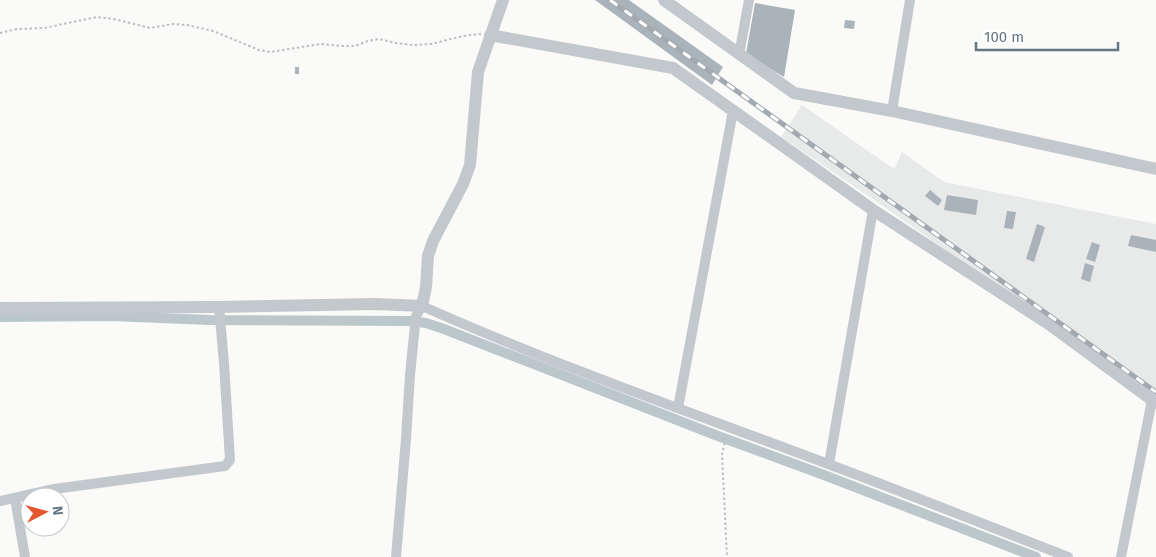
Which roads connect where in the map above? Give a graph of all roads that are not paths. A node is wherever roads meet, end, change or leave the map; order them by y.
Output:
1 (503, 0) edge
2 (664, 0) edge
3 (750, 0) edge
4 (910, 0) edge
5 (490, 35) junction
6 (739, 55) junction
7 (733, 111) junction
8 (892, 111) junction
9 (1156, 169) edge
10 (873, 210) junction
11 (0, 308) edge
12 (219, 310) junction
13 (419, 311) junction
14 (1154, 401) edge
15 (678, 408) junction
16 (829, 464) junction
17 (15, 498) junction
18 (0, 501) edge
19 (25, 557) edge
20 (396, 557) edge
21 (1068, 557) edge
22 (1121, 557) edge

1 - 5 street
2 - 6 street
3 - 6 street
4 - 8 street
5 - 7 street
5 - 13 street
6 - 8 street
7 - 10 street
7 - 15 street
8 - 9 street
10 - 14 street
10 - 16 street
11 - 12 street
12 - 13 street
12 - 17 street
13 - 15 street
13 - 20 street
14 - 22 street
15 - 16 street
16 - 21 street
17 - 18 street
17 - 19 street

